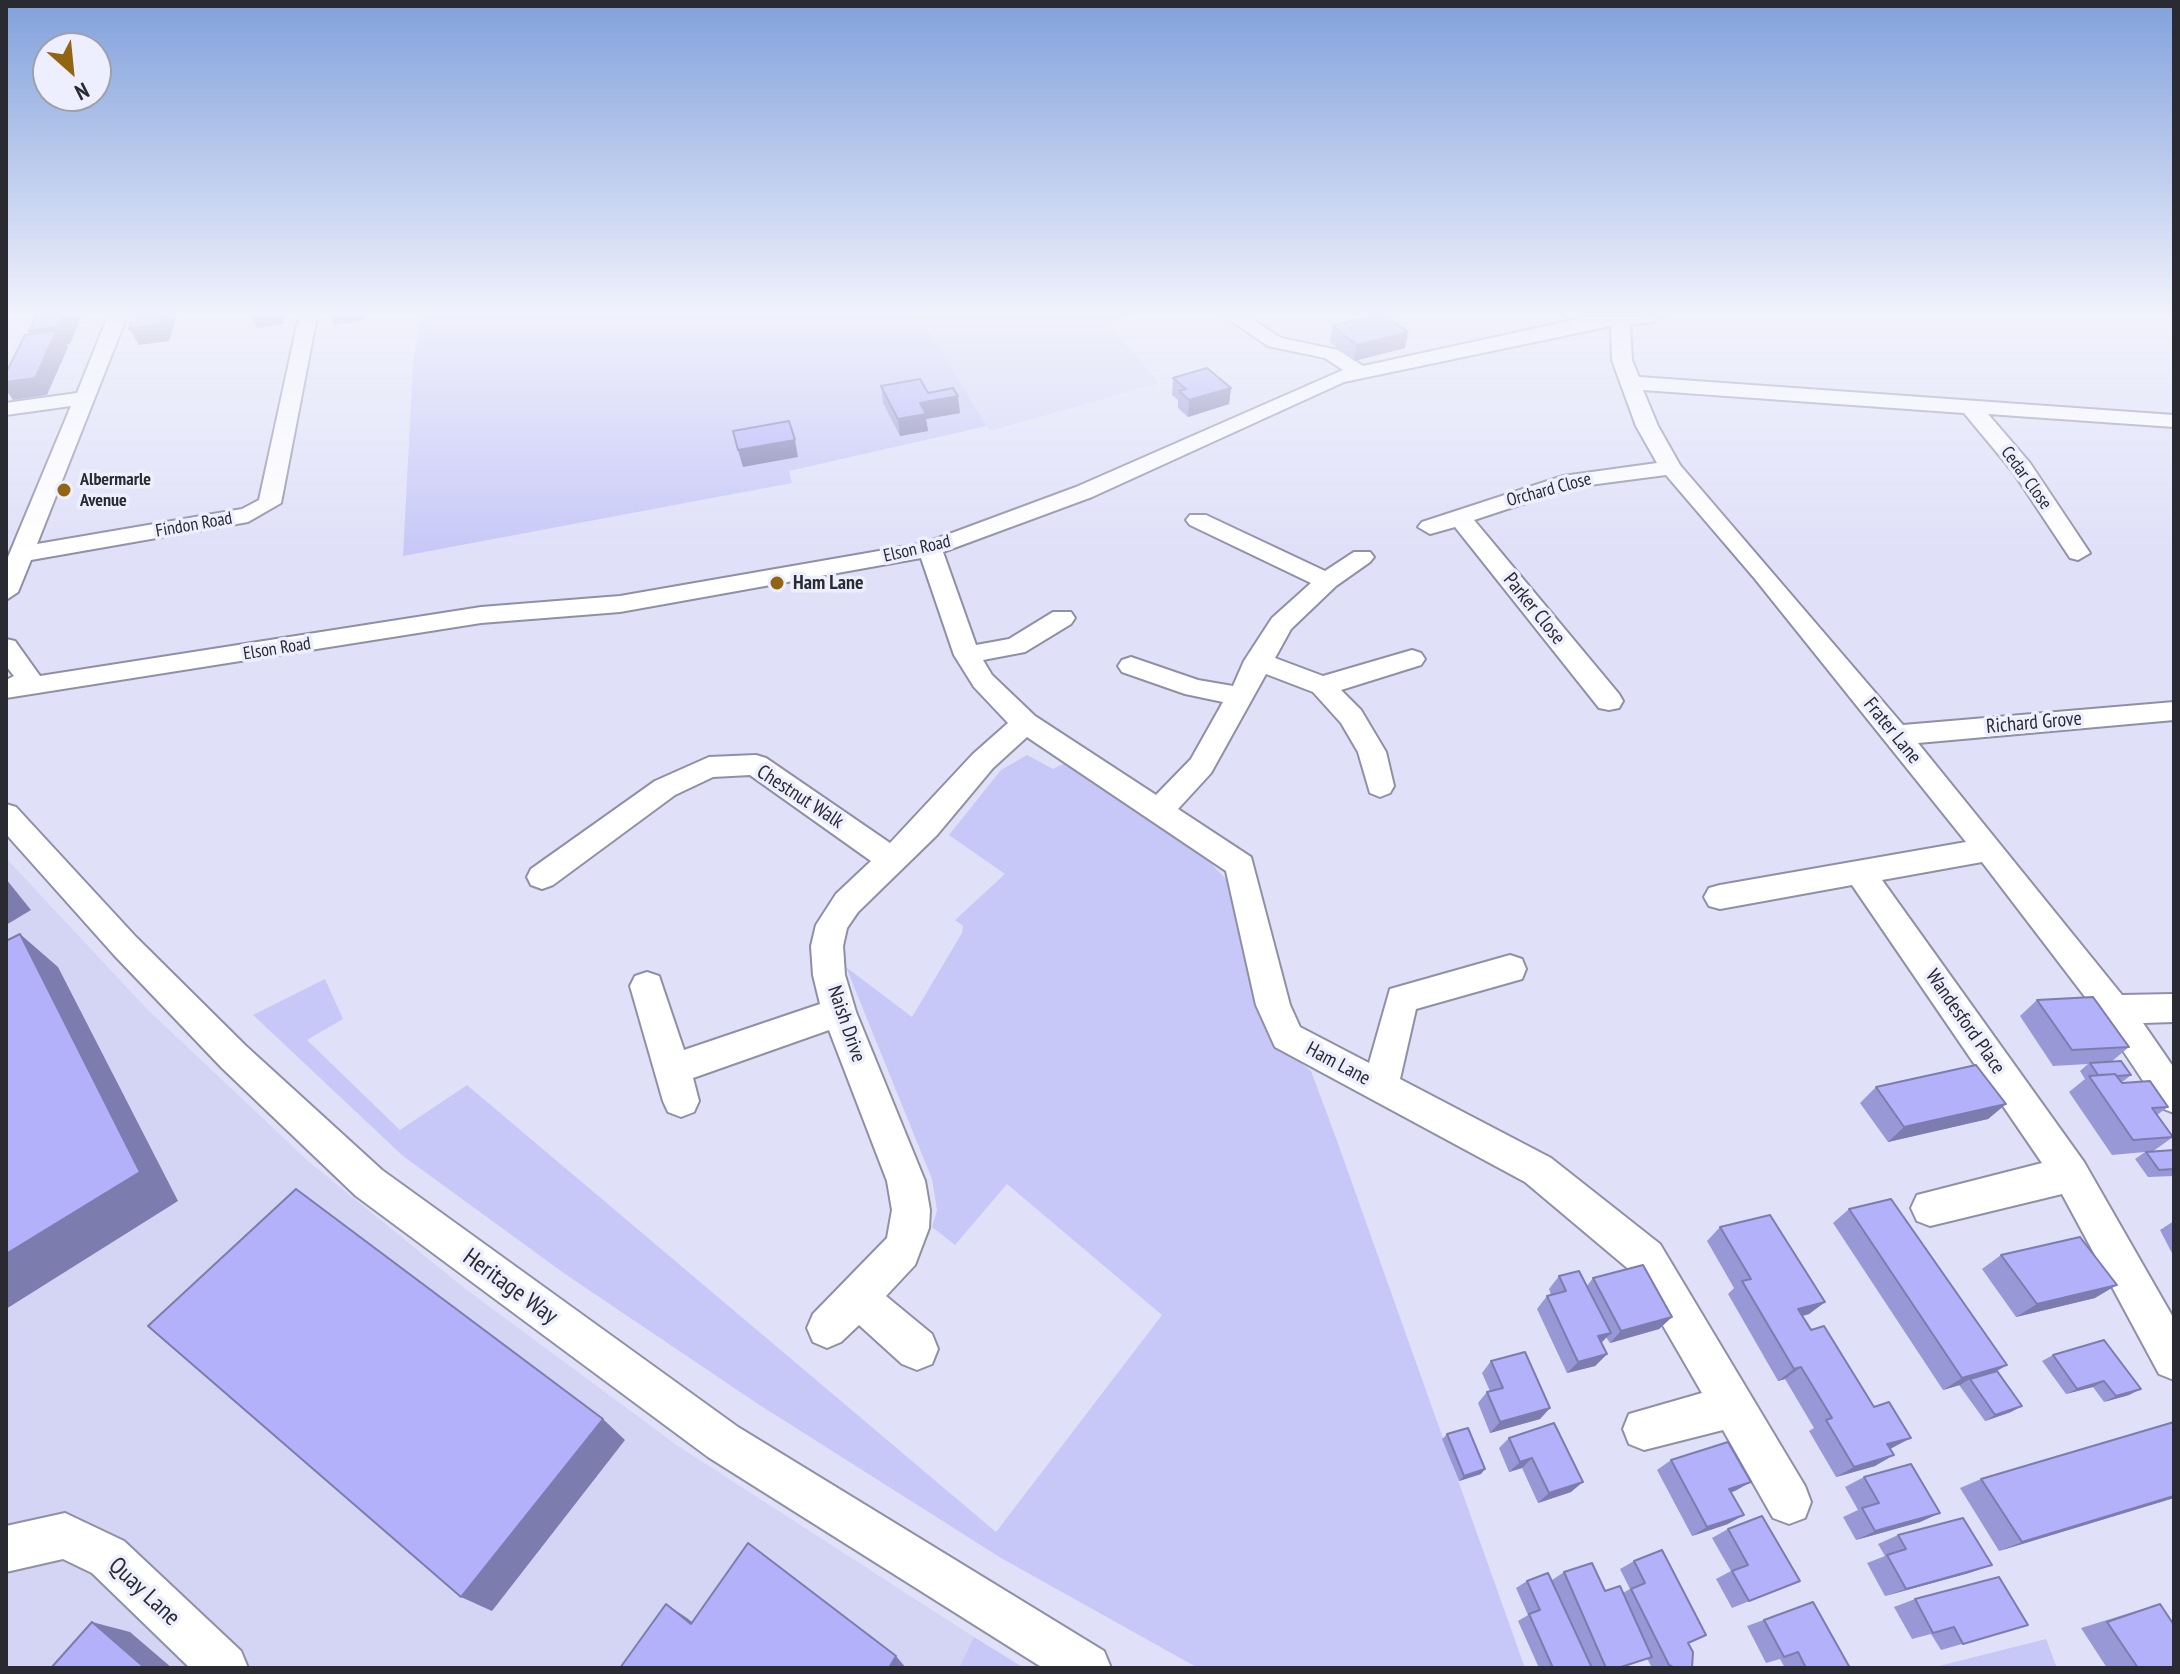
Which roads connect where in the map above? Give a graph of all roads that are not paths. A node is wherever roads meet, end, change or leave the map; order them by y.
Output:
1 (87, 394) edge
2 (292, 394) edge
3 (1300, 394) edge
4 (1635, 394) edge
5 (1850, 394) edge
6 (85, 398) junction
7 (1970, 406) junction
8 (6, 409) edge
9 (2174, 421) edge
10 (1671, 468) junction
11 (1459, 517) junction
12 (1198, 520) dead end
13 (1430, 527) dead end
14 (930, 549) junction
15 (2078, 553) dead end
16 (22, 554) junction
17 (1362, 557) dead end
18 (1327, 581) junction
19 (6, 592) edge
20 (1062, 618) dead end
21 (6, 647) edge
22 (967, 655) junction
23 (1412, 659) dead end
24 (1257, 661) junction
25 (1131, 666) dead end
26 (1322, 686) junction
27 (14, 688) edge
28 (1241, 696) junction
29 (1609, 701) dead end
30 (2174, 711) edge
31 (1025, 723) junction
32 (1895, 735) junction
33 (1380, 786) dead end
34 (1159, 810) junction
35 (6, 815) edge
36 (1989, 849) junction
37 (891, 859) junction
38 (1859, 871) junction
39 (542, 877) dead end
40 (1720, 897) dead end
41 (1510, 969) dead end
42 (647, 986) dead end
43 (2174, 1008) edge
44 (2114, 1009) junction
45 (839, 1012) junction
46 (1381, 1086) junction
47 (2174, 1097) edge
48 (2071, 1174) junction
49 (1930, 1208) dead end
50 (858, 1298) junction
51 (827, 1328) dead end
52 (917, 1349) dead end
53 (2174, 1359) edge
54 (1732, 1406) junction
55 (1644, 1429) dead end
56 (1789, 1502) dead end
57 (6, 1549) edge
58 (224, 1668) edge
59 (1087, 1668) edge

1 - 6 street
2 - 16 street, Findon Road
3 - 14 street, Elson Road
4 - 10 street, Frater Lane
5 - 7 street
6 - 8 street
6 - 16 street
7 - 9 street
7 - 15 street, Cedar Close
10 - 11 street, Orchard Close
10 - 32 street, Frater Lane
11 - 13 street, Orchard Close
11 - 29 street, Parker Close
12 - 18 street
14 - 22 street, Ham Lane
14 - 27 street, Elson Road
16 - 19 street
17 - 18 street
18 - 24 street
20 - 22 street
21 - 27 street
22 - 31 street, Ham Lane
23 - 26 street
24 - 26 street
24 - 28 street
25 - 28 street
26 - 33 street
28 - 34 street
30 - 32 street, Richard Grove
31 - 34 street, Ham Lane
31 - 37 street, Naish Drive
32 - 36 street, Frater Lane
34 - 46 street, Ham Lane
35 - 59 street, Heritage Way
36 - 38 street
36 - 44 street, Frater Lane
37 - 39 street, Chestnut Walk
37 - 45 street, Naish Drive
38 - 40 street
38 - 48 street, Wandesford Place
41 - 46 street
42 - 45 street
43 - 44 street
44 - 47 street, Frater Lane
45 - 50 street, Naish Drive
46 - 54 street, Ham Lane
48 - 49 street
48 - 53 street, Wandesford Place
50 - 51 street, Naish Drive
50 - 52 street
54 - 55 street
54 - 56 street, Ham Lane
57 - 58 street, Quay Lane

